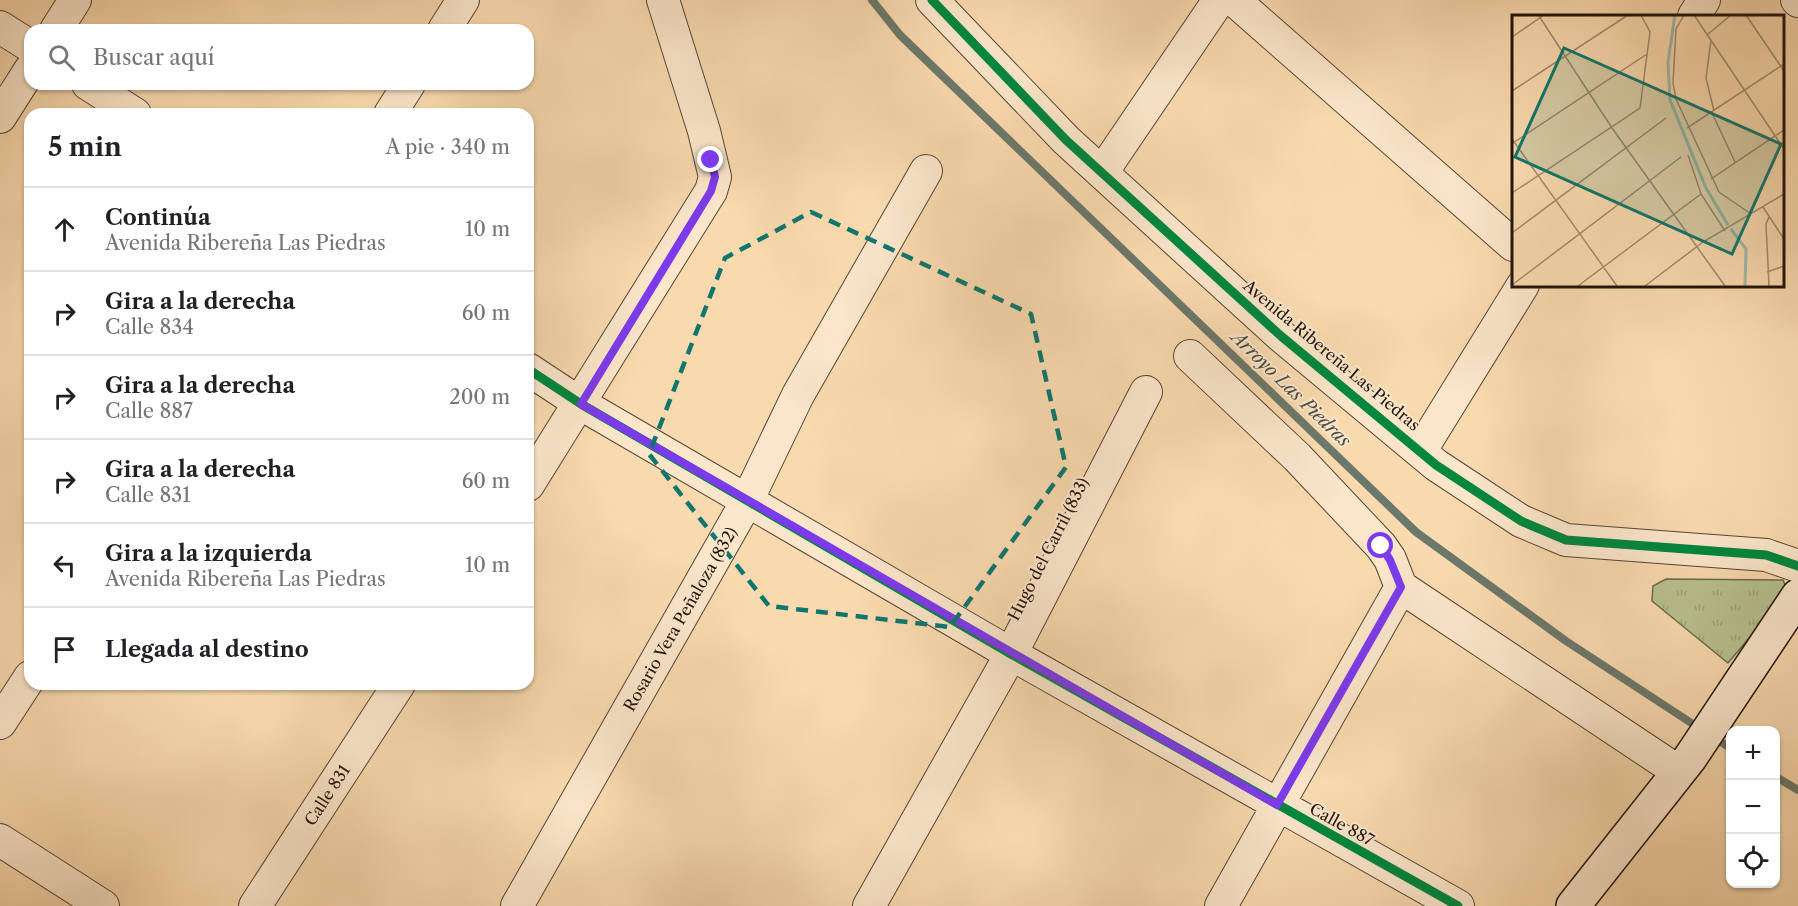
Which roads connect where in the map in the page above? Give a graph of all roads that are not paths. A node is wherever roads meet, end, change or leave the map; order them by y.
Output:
1 (75, 0) edge
2 (463, 0) edge
3 (663, 0) edge
4 (932, 0) edge
5 (1219, 0) edge
6 (1234, 0) edge
7 (1704, 0) edge
8 (1695, 15) edge
9 (60, 24) edge
10 (448, 24) edge
11 (0, 27) edge
12 (24, 42) edge
13 (24, 79) edge
14 (97, 90) edge
15 (405, 90) edge
16 (126, 108) edge
17 (394, 108) edge
18 (0, 117) edge
19 (926, 171) dead end
20 (1102, 171) junction
21 (1512, 244) edge
22 (1522, 286) edge
23 (1190, 356) dead end
24 (534, 373) edge
25 (1146, 392) dead end
26 (581, 404) junction
27 (1421, 450) junction
28 (534, 476) edge
29 (747, 501) junction
30 (1798, 566) edge
31 (1401, 587) junction
32 (1798, 596) edge
33 (1011, 654) junction
34 (24, 685) edge
35 (395, 690) edge
36 (0, 723) edge
37 (1685, 765) junction
38 (1277, 805) junction
39 (0, 840) edge
40 (103, 906) edge
41 (255, 906) edge
42 (516, 906) edge
43 (868, 906) edge
44 (1221, 906) edge
45 (1458, 906) edge
46 (1573, 906) edge

1 - 9 street
2 - 10 street
3 - 26 street
4 - 20 street, Avenida Ribereña Las Piedras
5 - 20 street
6 - 21 street
7 - 8 street
11 - 12 street
13 - 18 street
14 - 16 street
15 - 17 street
19 - 29 street, Rosario Vera Peñaloza (832)
20 - 27 street, Avenida Ribereña Las Piedras
22 - 27 street
23 - 31 street
24 - 26 street, Calle 887
25 - 33 street, Hugo del Carril (833)
26 - 28 street
26 - 29 street, Calle 887
27 - 30 street, Avenida Ribereña Las Piedras
29 - 33 street, Calle 887
29 - 42 street, Rosario Vera Peñaloza (832)
31 - 37 street
31 - 38 street
32 - 37 street
33 - 38 street, Calle 887
33 - 43 street, Hugo del Carril (833)
34 - 36 street
35 - 41 street, Calle 831
37 - 46 street
38 - 44 street
38 - 45 street, Calle 887
39 - 40 street

